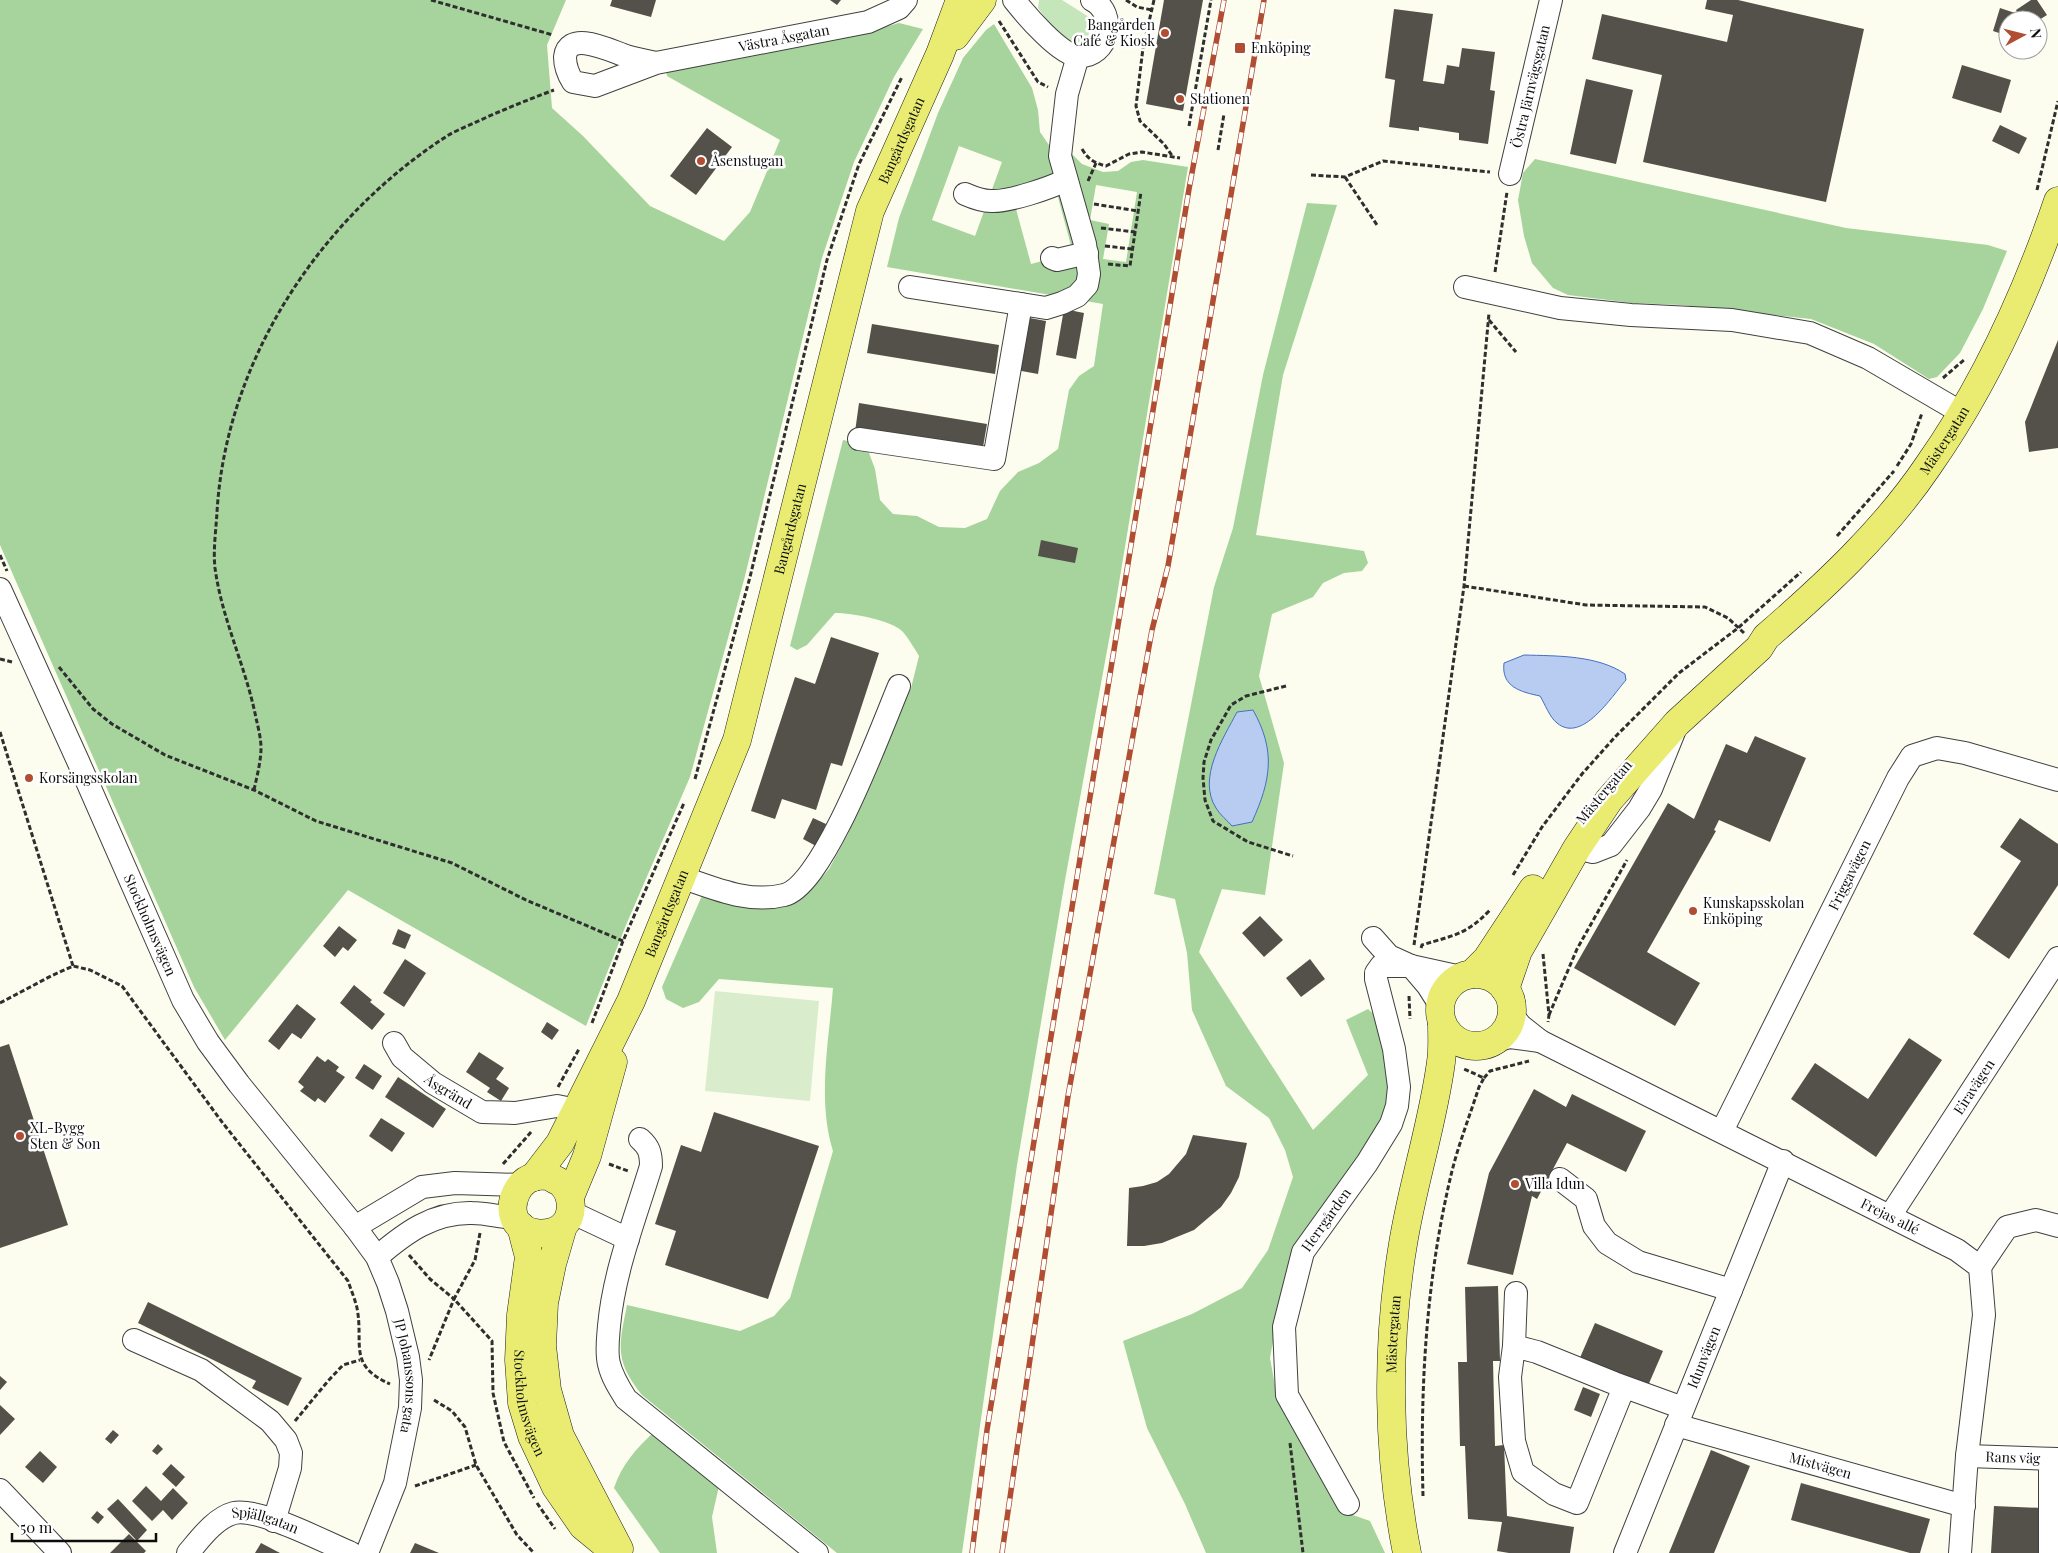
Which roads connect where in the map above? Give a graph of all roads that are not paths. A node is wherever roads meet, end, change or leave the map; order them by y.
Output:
1 (906, 0) edge
2 (960, 0) edge
3 (982, 0) edge
4 (1014, 0) edge
5 (1092, 0) edge
6 (1551, 0) edge
7 (940, 54) junction
8 (1078, 56) junction
9 (656, 63) junction
10 (1510, 174) road end
11 (1069, 191) junction
12 (965, 194) dead end
13 (2046, 198) edge
14 (1085, 246) junction
15 (1052, 258) dead end
16 (910, 287) dead end
17 (1466, 287) dead end
18 (1021, 304) junction
19 (1962, 414) junction
20 (858, 439) dead end
21 (0, 589) edge
22 (1766, 637) junction
23 (899, 686) dead end
24 (2058, 780) edge
25 (681, 877) junction
26 (1373, 938) dead end
27 (2058, 958) edge
28 (1411, 966) junction
29 (1466, 976) junction
30 (2052, 980) edge
31 (630, 1001) junction
32 (1508, 1002) junction
33 (1441, 1014) junction
34 (1540, 1041) junction
35 (394, 1043) dead end
36 (1484, 1044) junction
37 (576, 1110) junction
38 (1431, 1117) junction
39 (1722, 1131) junction
40 (640, 1138) dead end
41 (1783, 1162) junction
42 (1560, 1179) dead end
43 (527, 1181) junction
44 (568, 1212) junction
45 (1890, 1216) junction
46 (518, 1222) junction
47 (2058, 1226) edge
48 (355, 1227) junction
49 (628, 1239) junction
50 (376, 1257) junction
51 (1980, 1267) junction
52 (1731, 1290) junction
53 (1516, 1293) dead end
54 (134, 1340) dead end
55 (1514, 1346) junction
56 (1624, 1387) junction
57 (1680, 1416) junction
58 (1967, 1456) junction
59 (2054, 1459) edge
60 (0, 1490) edge
61 (1348, 1504) dead end
62 (1964, 1506) junction
63 (274, 1521) junction
64 (60, 1553) edge
65 (188, 1553) edge
66 (351, 1553) edge
67 (367, 1553) edge
68 (616, 1553) edge
69 (621, 1553) edge
70 (818, 1553) edge
71 (1407, 1553) edge
72 (1625, 1553) edge
73 (1960, 1553) edge
74 (2050, 1553) edge

1 - 9 street, Västra Åsgatan
2 - 7 main road, Bangårdsgatan
3 - 7 main road, Bangårdsgatan
4 - 8 street
5 - 8 street
6 - 10 street, Östra Järnvägsgatan
7 - 25 main road, Bangårdsgatan
8 - 11 street
9 - 9 street, Västra Åsgatan
11 - 12 street
11 - 14 street
13 - 19 main road, Mästergatan
14 - 15 street
14 - 18 street
16 - 18 street
17 - 19 street
18 - 20 street
19 - 22 main road, Mästergatan
21 - 48 street, Stockholmsvägen
22 - 29 main road, Mästergatan
22 - 32 main road, Mästergatan
23 - 25 street
24 - 39 street, Friggavägen
25 - 31 main road, Bangårdsgatan
26 - 28 street
27 - 30 street, Eiravägen
28 - 29 street
28 - 33 street
28 - 61 street, Herrgården
29 - 32 main road
29 - 33 main road, Mästergatan
30 - 45 street, Eiravägen
31 - 37 main road, Bangårdsgatan
31 - 44 main road, Bangårdsgatan
32 - 34 street, Frejas allé
32 - 36 main road, Mästergatan
33 - 36 main road
33 - 38 main road, Mästergatan
34 - 36 street, Frejas allé
34 - 39 street, Frejas allé
35 - 37 street, Åsgränd
36 - 38 main road, Mästergatan
37 - 43 main road, Bangårdsgatan
38 - 71 main road, Mästergatan
39 - 41 street, Frejas allé
40 - 49 street
41 - 45 street, Frejas allé
41 - 52 street, Idunvägen
42 - 52 street
43 - 44 main road
43 - 46 main road
43 - 48 street
44 - 46 main road
44 - 49 street
44 - 69 main road, Stockholmsvägen
45 - 51 street, Frejas allé
46 - 50 street
46 - 68 main road, Stockholmsvägen
47 - 51 street
48 - 50 street, Stockholmsvägen
49 - 70 street
50 - 67 street, JP Johanssons gata
51 - 58 street
52 - 57 street, Idunvägen
53 - 55 street
54 - 63 street
55 - 56 street, Mistvägen
55 - 56 street
56 - 57 street, Mistvägen
57 - 62 street, Mistvägen
57 - 72 street, Idunvägen
58 - 59 street, Rans väg
58 - 62 street
59 - 74 street
60 - 64 street
62 - 73 street
63 - 65 street, Spjällgatan
63 - 66 street, Spjällgatan

